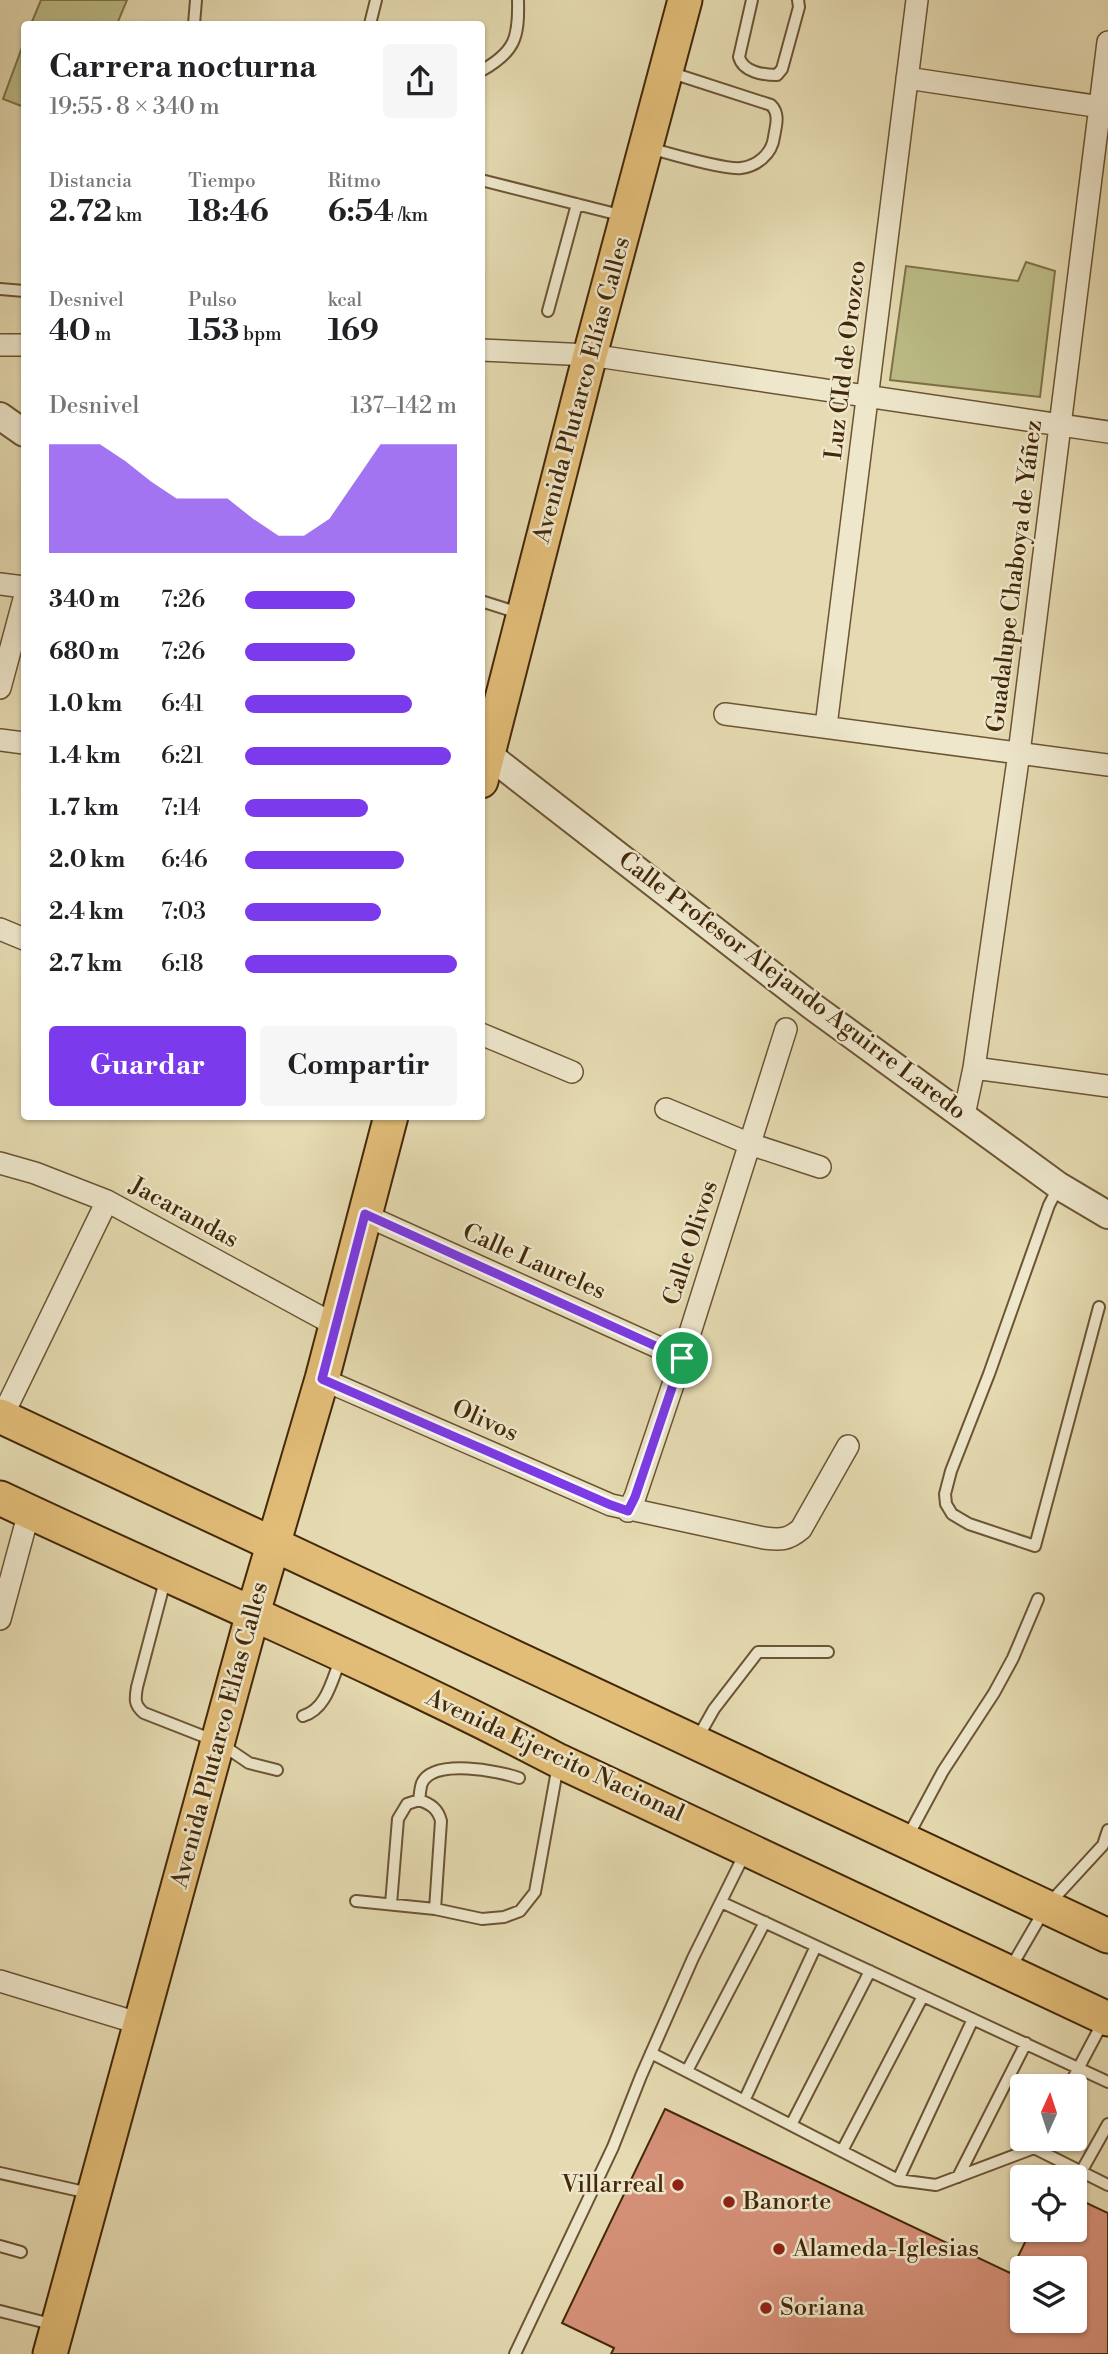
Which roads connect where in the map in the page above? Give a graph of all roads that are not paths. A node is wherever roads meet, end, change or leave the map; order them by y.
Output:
1 (195, 0) edge
2 (376, 0) edge
3 (518, 0) edge
4 (685, 0) edge
5 (752, 0) edge
6 (798, 0) edge
7 (917, 0) edge
8 (194, 21) edge
9 (371, 21) edge
10 (1108, 42) edge
11 (485, 69) edge
12 (666, 71) junction
13 (908, 78) junction
14 (1104, 107) edge
15 (646, 147) junction
16 (485, 181) edge
17 (577, 204) junction
18 (628, 217) junction
19 (0, 289) edge
20 (21, 291) edge
21 (548, 310) dead end
22 (0, 345) edge
23 (21, 345) edge
24 (485, 350) edge
25 (590, 355) junction
26 (868, 397) junction
27 (0, 416) edge
28 (1060, 425) junction
29 (21, 431) edge
30 (1108, 432) edge
31 (0, 584) edge
32 (21, 587) edge
33 (485, 602) edge
34 (21, 610) edge
35 (524, 614) junction
36 (0, 688) edge
37 (725, 713) dead end
38 (826, 726) junction
39 (0, 740) edge
40 (21, 743) edge
41 (1019, 753) junction
42 (485, 758) edge
43 (485, 763) edge
44 (1108, 765) edge
45 (0, 929) edge
46 (21, 938) edge
47 (786, 1030) dead end
48 (485, 1036) edge
49 (974, 1068) junction
50 (572, 1072) dead end
51 (1108, 1086) edge
52 (666, 1110) dead end
53 (964, 1115) junction
54 (387, 1120) edge
55 (750, 1144) junction
56 (0, 1163) edge
57 (820, 1167) dead end
58 (1059, 1186) junction
59 (107, 1201) junction
60 (365, 1214) junction
61 (1108, 1216) edge
62 (1099, 1307) dead end
63 (335, 1325) junction
64 (682, 1358) junction
65 (322, 1379) junction
66 (1, 1416) edge
67 (848, 1446) dead end
68 (15, 1505) edge
69 (628, 1511) junction
70 (273, 1543) junction
71 (166, 1574) junction
72 (1038, 1599) dead end
73 (253, 1613) junction
74 (0, 1619) edge
75 (828, 1652) dead end
76 (342, 1655) junction
77 (303, 1716) dead end
78 (218, 1742) junction
79 (695, 1742) junction
80 (559, 1761) junction
81 (277, 1770) dead end
82 (519, 1778) dead end
83 (419, 1800) junction
84 (1108, 1830) edge
85 (905, 1841) junction
86 (747, 1848) junction
87 (356, 1901) dead end
88 (721, 1902) junction
89 (391, 1905) junction
90 (1046, 1907) junction
91 (435, 1909) junction
92 (765, 1922) junction
93 (1108, 1936) edge
94 (816, 1946) junction
95 (870, 1971) junction
96 (1009, 1972) junction
97 (0, 1981) edge
98 (923, 1996) junction
99 (1107, 2018) edge
100 (973, 2019) junction
101 (141, 2024) junction
102 (1026, 2043) junction
103 (651, 2053) junction
104 (1079, 2069) junction
105 (687, 2071) junction
106 (1076, 2074) edge
107 (1108, 2082) edge
108 (744, 2101) junction
109 (1108, 2124) edge
110 (791, 2125) junction
111 (842, 2151) junction
112 (1018, 2151) edge
113 (1049, 2151) edge
114 (1070, 2165) edge
115 (1085, 2165) edge
116 (0, 2173) edge
117 (1087, 2175) edge
118 (958, 2176) junction
119 (898, 2180) junction
120 (1108, 2185) edge
121 (94, 2194) junction
122 (0, 2246) edge
123 (21, 2252) dead end
124 (0, 2311) edge
125 (54, 2340) edge
126 (515, 2354) edge

1 - 8 lane
2 - 9 lane
3 - 11 lane
4 - 12 main road, Avenida Plutarco Elías Calles
5 - 6 lane
7 - 13 street, Luz CId de Orozco
10 - 14 street, Guadalupe Chaboya de Yáñez
12 - 15 main road, Avenida Plutarco Elías Calles
12 - 15 lane
13 - 14 street
13 - 26 street, Luz CId de Orozco
14 - 28 street, Guadalupe Chaboya de Yáñez
15 - 18 main road, Avenida Plutarco Elías Calles
16 - 17 lane
17 - 18 lane
17 - 21 lane
18 - 25 main road, Avenida Plutarco Elías Calles
19 - 20 lane
22 - 23 street
24 - 25 street
25 - 26 street
25 - 35 main road, Avenida Plutarco Elías Calles
26 - 28 street
26 - 38 street, Luz CId de Orozco
27 - 29 street
28 - 30 street
28 - 41 street, Guadalupe Chaboya de Yáñez
31 - 32 street
33 - 35 lane
34 - 36 street
35 - 42 main road, Avenida Plutarco Elías Calles
37 - 38 street
38 - 41 street
39 - 40 street
41 - 44 street
41 - 49 street, Guadalupe Chaboya de Yáñez
43 - 53 street, Calle Profesor Alejando Aguirre Laredo
45 - 46 street
47 - 55 street, Calle Olivos
48 - 50 street
49 - 51 street
49 - 53 street, Guadalupe Chaboya de Yáñez
52 - 55 street
53 - 58 street, Calle Profesor Alejando Aguirre Laredo
54 - 60 main road, Avenida Plutarco Elías Calles
55 - 57 street
55 - 64 street, Calle Olivos
56 - 59 street, Jacarandas
58 - 61 street, Calle Profesor Alejando Aguirre Laredo
58 - 62 lane
59 - 63 street, Jacarandas
59 - 66 street
60 - 63 main road, Avenida Plutarco Elías Calles
60 - 64 street, Calle Laureles
63 - 65 main road, Avenida Plutarco Elías Calles
64 - 69 street, Calle Olivos
65 - 69 street, Olivos
65 - 70 main road, Avenida Plutarco Elías Calles
66 - 70 main road
67 - 69 street, Olivos
68 - 71 main road, Avenida Ejercito Nacional
68 - 74 street
70 - 73 main road, Avenida Plutarco Elías Calles
70 - 79 main road
71 - 73 main road, Avenida Ejercito Nacional
71 - 78 lane
72 - 85 lane
73 - 76 main road, Avenida Ejercito Nacional
73 - 78 main road, Avenida Plutarco Elías Calles
75 - 79 lane
76 - 77 lane
76 - 80 main road, Avenida Ejercito Nacional
78 - 81 lane
78 - 101 main road, Avenida Plutarco Elías Calles
79 - 85 main road
80 - 86 main road, Avenida Ejercito Nacional
80 - 91 lane
82 - 83 lane
83 - 89 lane
83 - 91 lane
84 - 90 lane
85 - 90 main road
86 - 88 lane
86 - 96 main road, Avenida Ejercito Nacional
87 - 89 lane
88 - 92 lane
88 - 103 lane
89 - 91 lane
90 - 93 main road
90 - 96 lane
92 - 94 lane
92 - 105 lane
94 - 95 lane
94 - 108 lane
95 - 98 lane
95 - 110 lane
96 - 99 main road, Avenida Ejercito Nacional
97 - 101 street
98 - 100 lane
98 - 111 lane
99 - 104 lane
100 - 102 lane
100 - 119 lane
101 - 121 main road, Avenida Plutarco Elías Calles
102 - 104 lane
102 - 118 lane
103 - 105 lane
103 - 126 lane
104 - 106 lane
104 - 107 lane
105 - 108 lane
108 - 110 lane
109 - 115 lane
110 - 111 lane
111 - 119 lane
112 - 118 lane
113 - 114 lane
116 - 121 lane
117 - 120 lane
118 - 119 lane
121 - 125 main road, Avenida Plutarco Elías Calles
122 - 123 lane
124 - 125 lane

